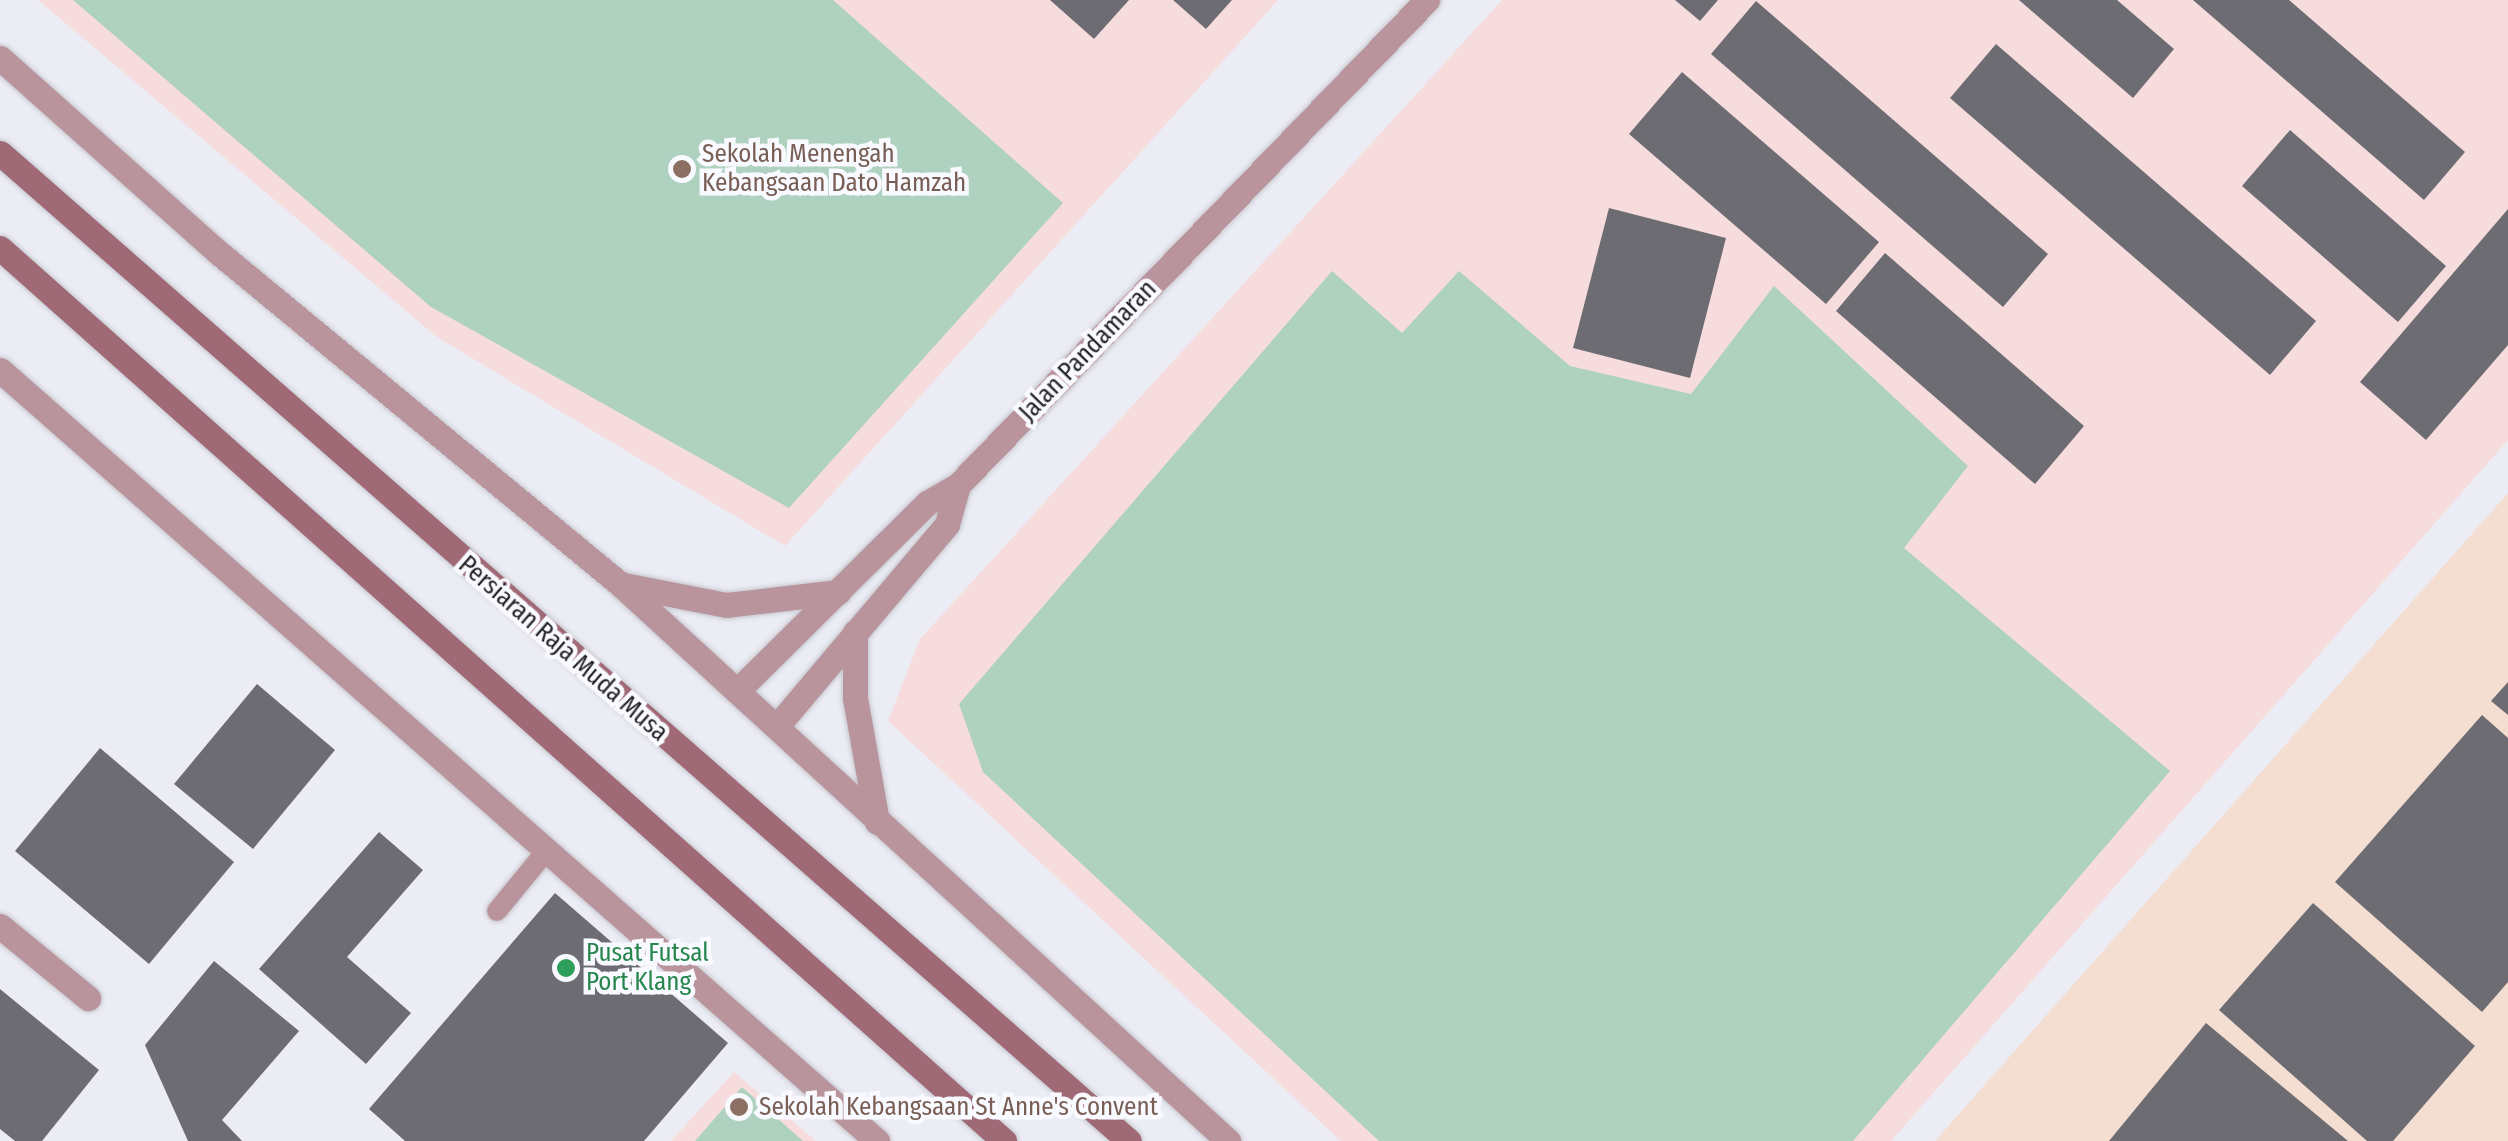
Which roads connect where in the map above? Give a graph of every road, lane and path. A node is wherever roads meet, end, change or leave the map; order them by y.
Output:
1 (1427, 0) edge
2 (0, 58) edge
3 (0, 153) edge
4 (0, 248) edge
5 (0, 370) edge
6 (958, 485) junction
7 (620, 584) junction
8 (838, 592) junction
9 (855, 632) junction
10 (739, 689) junction
11 (778, 726) junction
12 (878, 822) junction
13 (548, 850) junction
14 (497, 911) dead end
15 (0, 926) edge
16 (88, 998) dead end
17 (877, 1141) edge
18 (1004, 1141) edge
19 (1129, 1141) edge
20 (1228, 1141) edge

1 - 6 street, Jalan Pandamaran
2 - 7 street
3 - 19 main road, Persiaran Raja Muda Musa
4 - 18 main road
5 - 13 street
6 - 8 street, Jalan Pandamaran
6 - 9 street
7 - 8 street
7 - 10 street
8 - 10 street, Jalan Pandamaran
9 - 11 street
9 - 12 street
10 - 11 street
11 - 12 street
12 - 20 street
13 - 14 lane
13 - 17 street
15 - 16 street

